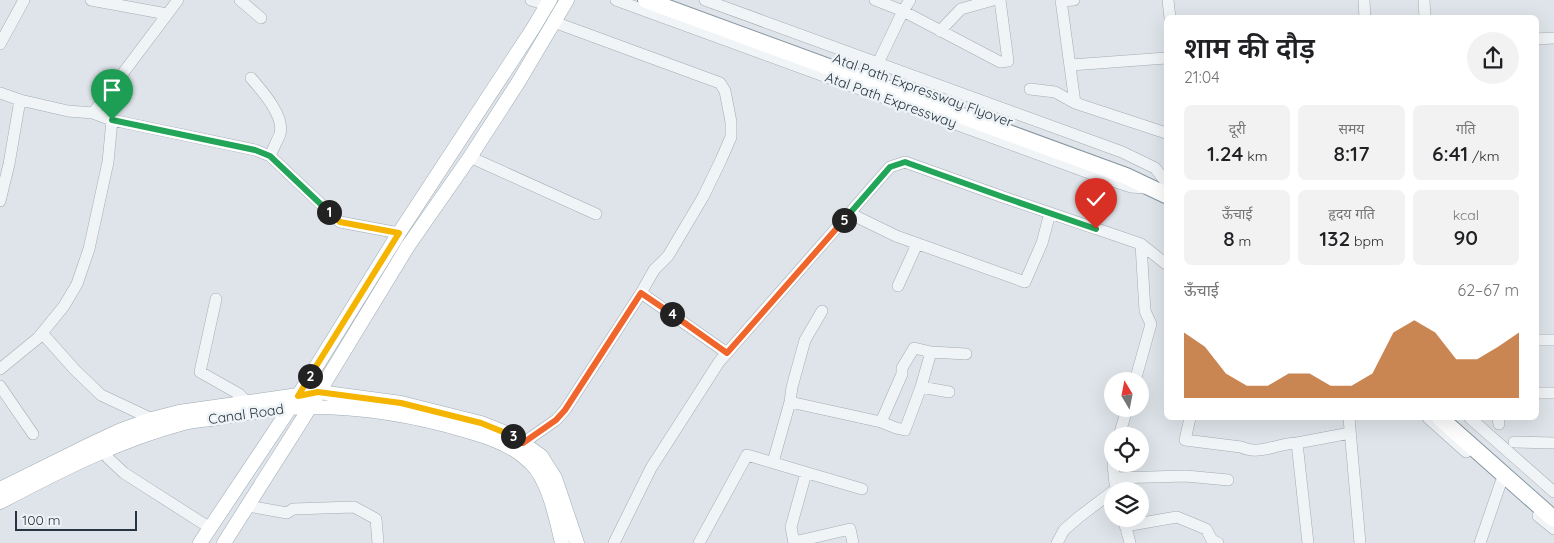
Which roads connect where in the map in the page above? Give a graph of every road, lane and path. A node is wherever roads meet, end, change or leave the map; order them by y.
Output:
1 (24, 0) edge
2 (91, 0) edge
3 (178, 0) edge
4 (240, 0) edge
5 (530, 0) edge
6 (567, 0) edge
7 (616, 0) edge
8 (646, 0) edge
9 (678, 0) edge
10 (705, 0) edge
11 (875, 0) edge
12 (910, 0) edge
13 (993, 0) edge
14 (1000, 0) edge
15 (1074, 0) edge
16 (1168, 0) edge
17 (1364, 0) edge
18 (1424, 0) edge
19 (1061, 1) edge
20 (548, 2) edge
21 (903, 11) junction
22 (167, 14) junction
23 (1170, 15) edge
24 (1365, 15) edge
25 (1425, 15) edge
26 (261, 18) dead end
27 (554, 22) junction
28 (532, 30) junction
29 (940, 30) junction
30 (546, 37) junction
31 (1539, 38) edge
32 (1554, 38) edge
33 (0, 44) edge
34 (1164, 58) edge
35 (878, 63) junction
36 (1071, 65) junction
37 (251, 78) dead end
38 (1030, 89) dead end
39 (0, 93) edge
40 (20, 100) junction
41 (1075, 103) junction
42 (93, 113) junction
43 (112, 120) junction
44 (1164, 132) edge
45 (270, 156) junction
46 (470, 157) junction
47 (1129, 171) junction
48 (1164, 187) edge
49 (0, 201) edge
50 (1050, 213) junction
51 (596, 214) dead end
52 (849, 214) junction
53 (399, 233) junction
54 (917, 244) junction
55 (1141, 244) junction
56 (1164, 262) edge
57 (898, 286) dead end
58 (641, 293) junction
59 (216, 298) dead end
60 (822, 311) dead end
61 (42, 333) junction
62 (1539, 340) edge
63 (1554, 340) edge
64 (931, 352) junction
65 (727, 353) junction
66 (966, 354) dead end
67 (0, 369) edge
68 (1138, 372) edge
69 (0, 386) edge
70 (921, 387) junction
71 (318, 392) junction
72 (949, 392) dead end
73 (1539, 393) edge
74 (1554, 393) edge
75 (298, 396) junction
76 (247, 402) junction
77 (790, 402) junction
78 (310, 407) junction
79 (290, 408) junction
80 (152, 419) junction
81 (1190, 420) edge
82 (1349, 420) edge
83 (1430, 420) edge
84 (1442, 420) edge
85 (1459, 420) edge
86 (1472, 420) edge
87 (881, 422) junction
88 (1350, 433) junction
89 (33, 434) dead end
90 (1514, 442) dead end
91 (1554, 442) edge
92 (1297, 443) junction
93 (520, 447) junction
94 (108, 458) dead end
95 (773, 462) junction
96 (1114, 472) edge
97 (806, 473) junction
98 (1114, 478) junction
99 (1228, 480) dead end
100 (1114, 482) edge
101 (1501, 482) junction
102 (862, 488) dead end
103 (0, 489) edge
104 (1554, 492) edge
105 (1104, 498) edge
106 (0, 502) edge
107 (1554, 504) edge
108 (248, 506) junction
109 (1149, 519) edge
110 (1554, 519) edge
111 (1125, 527) edge
112 (210, 528) junction
113 (1554, 529) edge
114 (1129, 542) edge
115 (200, 543) edge
116 (224, 543) edge
117 (378, 543) edge
118 (562, 543) edge
119 (577, 543) edge
120 (614, 543) edge
121 (699, 543) edge
122 (794, 543) edge
123 (853, 543) edge
124 (1057, 543) edge
125 (1218, 543) edge
126 (1308, 543) edge
127 (1360, 543) edge
128 (1480, 543) edge

1 - 33 street
2 - 22 street
3 - 22 street
4 - 26 street
5 - 20 street
6 - 27 main road
7 - 48 street, Atal Path Expressway
8 - 47 highway, Atal Path Expressway Flyover
9 - 47 highway, Atal Path Expressway Flyover
10 - 35 street
11 - 21 street
12 - 21 street
13 - 29 street
14 - 29 street
15 - 19 street
16 - 23 street
17 - 24 street
18 - 25 street
19 - 36 street
20 - 28 main road
21 - 29 street
21 - 35 street
22 - 42 street
27 - 30 main road
27 - 58 street
28 - 30 main road
28 - 53 main road
30 - 46 main road
31 - 32 street
34 - 36 street
35 - 48 street
36 - 41 street
37 - 45 street
38 - 41 street
39 - 40 street
40 - 42 street
40 - 49 street
41 - 44 street
42 - 43 street
43 - 45 street
43 - 61 street
45 - 53 street
46 - 51 street
46 - 71 main road
47 - 48 highway, Atal Path Expressway Flyover
50 - 52 street
50 - 54 street
50 - 55 street
52 - 54 street
52 - 65 street
53 - 75 main road
54 - 57 street
55 - 56 street
55 - 68 street
58 - 65 street
58 - 93 street
59 - 76 street
60 - 77 street
61 - 67 street
61 - 80 street
62 - 63 street
64 - 66 street
64 - 70 street
64 - 87 street
65 - 120 street
69 - 89 street
70 - 72 street
70 - 87 street
71 - 75 main road
71 - 78 main road
71 - 93 main road
73 - 74 street
75 - 76 main road
75 - 79 main road
76 - 80 main road
77 - 87 street
77 - 95 street
78 - 79 main road, Canal Road
78 - 93 main road, Canal Road
78 - 108 main road
79 - 106 main road, Canal Road
79 - 112 main road
80 - 103 main road
81 - 92 street
82 - 88 street
83 - 101 street
84 - 110 highway
85 - 107 highway
86 - 104 street
88 - 92 street
88 - 127 street
90 - 91 street
92 - 126 street
93 - 118 main road, Canal Road
93 - 119 main road
94 - 112 street
95 - 97 street
95 - 121 street
96 - 98 street
97 - 102 street
97 - 122 street
98 - 99 street
98 - 100 street
101 - 113 street
101 - 128 street
105 - 124 street
108 - 116 main road
108 - 117 street
109 - 125 street
111 - 114 street
112 - 115 main road
122 - 123 street

